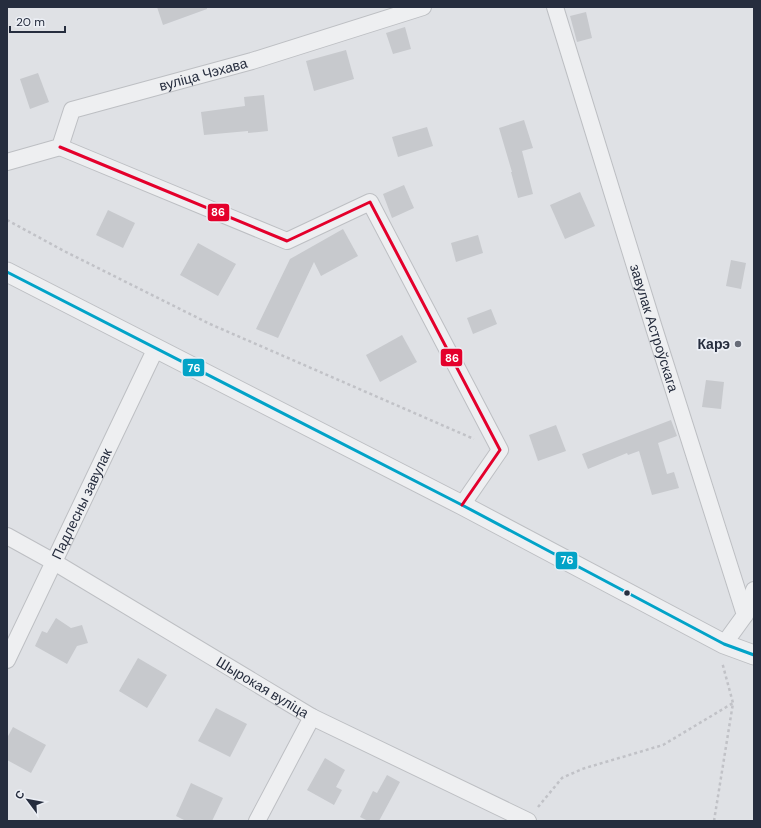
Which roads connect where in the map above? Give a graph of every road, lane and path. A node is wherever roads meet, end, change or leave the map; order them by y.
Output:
1 (423, 7) edge
2 (555, 7) edge
3 (60, 147) junction
4 (7, 162) edge
5 (7, 220) edge
6 (7, 272) edge
7 (156, 348) junction
8 (500, 450) junction
9 (462, 505) junction
10 (7, 536) edge
11 (54, 562) junction
12 (754, 590) edge
13 (745, 615) junction
14 (724, 644) junction
15 (754, 655) edge
16 (7, 660) edge
17 (733, 703) junction
18 (312, 717) junction
19 (527, 820) edge
20 (257, 821) edge
21 (714, 821) edge

1 - 3 street, вуліца Чэхава
2 - 13 street, завулак Астроўскага
3 - 4 street
3 - 8 street
5 - 8 path
6 - 7 street
7 - 9 street
7 - 11 street, Падлесны завулак
8 - 9 street
9 - 14 street
10 - 11 street, Шырокая вуліца
11 - 16 street, Падлесны завулак
11 - 18 street, Шырокая вуліца
12 - 13 street
13 - 14 street
14 - 15 street
14 - 17 path
17 - 19 path
17 - 21 path
18 - 19 street, Шырокая вуліца
18 - 20 street

